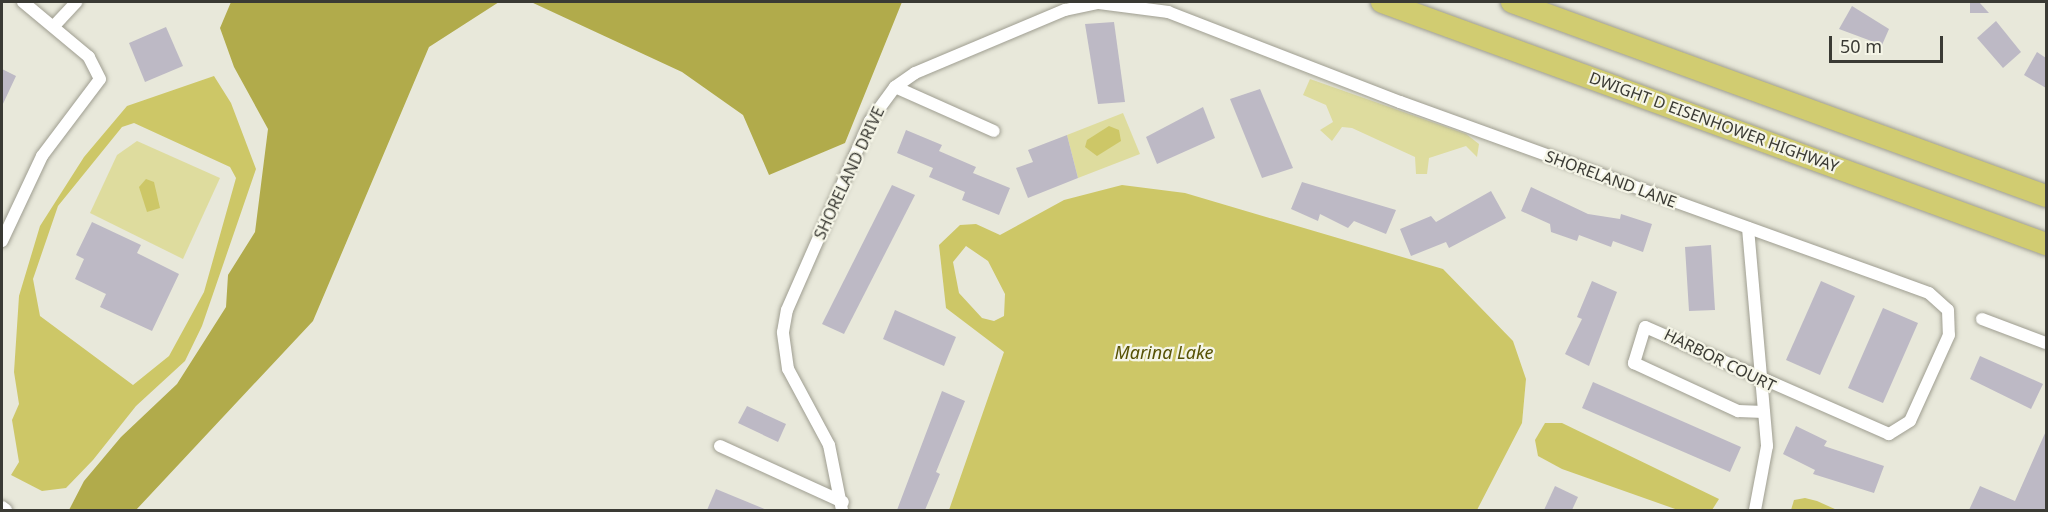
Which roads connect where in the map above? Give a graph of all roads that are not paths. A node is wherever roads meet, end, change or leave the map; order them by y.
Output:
1 (23, 2) edge
2 (76, 2) edge
3 (1382, 2) edge
4 (1512, 2) edge
5 (1143, 4) joint
6 (54, 26) junction
7 (895, 87) junction
8 (994, 131) dead end
9 (2046, 196) edge
10 (1748, 228) junction
11 (2, 241) edge
12 (2046, 244) edge
13 (1982, 319) dead end
14 (2046, 343) edge
15 (1762, 379) junction
16 (1764, 412) junction
17 (1897, 432) joint
18 (720, 446) dead end
19 (842, 506) edge
20 (2, 507) edge
21 (6, 510) edge
22 (1755, 510) edge

1 - 6 street
2 - 6 street
3 - 12 highway, DWIGHT D EISENHOWER HIGHWAY
4 - 9 highway
5 - 7 street, SHORELAND DRIVE
5 - 10 street, SHORELAND LANE
6 - 11 street
7 - 8 street
7 - 19 street, SHORELAND DRIVE
10 - 15 street
10 - 17 street, SHORELAND LANE
13 - 14 street
15 - 16 street
15 - 16 street, HARBOR COURT
15 - 17 street, HARBOR COURT
16 - 22 street
18 - 19 street
20 - 21 street

